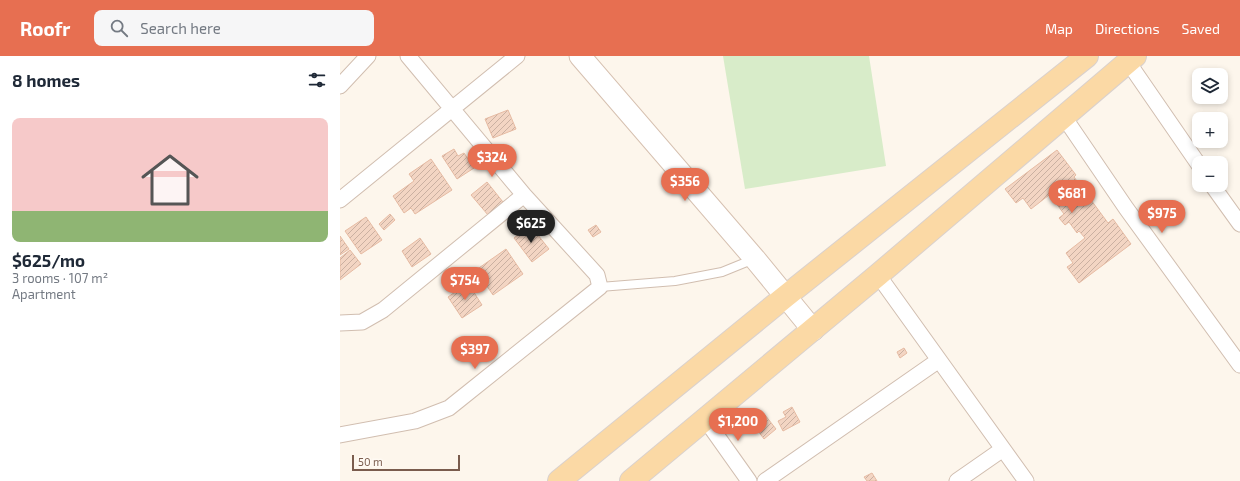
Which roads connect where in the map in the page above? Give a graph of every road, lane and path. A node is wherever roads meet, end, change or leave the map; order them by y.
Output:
1 (368, 56) edge
2 (408, 56) edge
3 (517, 56) edge
4 (580, 56) edge
5 (1077, 59) edge
6 (1132, 59) edge
7 (340, 86) edge
8 (452, 110) junction
9 (1064, 117) junction
10 (1193, 156) edge
11 (1217, 192) edge
12 (524, 195) junction
13 (340, 200) edge
14 (1240, 224) edge
15 (755, 258) junction
16 (878, 275) junction
17 (600, 287) junction
18 (786, 296) junction
19 (340, 323) edge
20 (813, 330) junction
21 (939, 360) junction
22 (1240, 365) edge
23 (705, 419) junction
24 (340, 435) edge
25 (1003, 449) junction
26 (559, 481) edge
27 (630, 481) edge
28 (749, 481) edge
29 (765, 481) edge
30 (957, 481) edge
31 (1026, 481) edge

1 - 7 street
2 - 8 street
3 - 8 street
4 - 15 street
5 - 18 main road
6 - 9 main road
6 - 10 street
8 - 12 street
8 - 13 street
9 - 16 main road
9 - 22 street
11 - 14 street
12 - 17 street
12 - 19 street
15 - 17 lane
15 - 18 street
16 - 20 main road
16 - 21 street
17 - 24 street
18 - 20 street
18 - 26 main road
20 - 23 main road
21 - 25 street
21 - 29 street
23 - 27 main road
23 - 28 street
25 - 30 street
25 - 31 street

